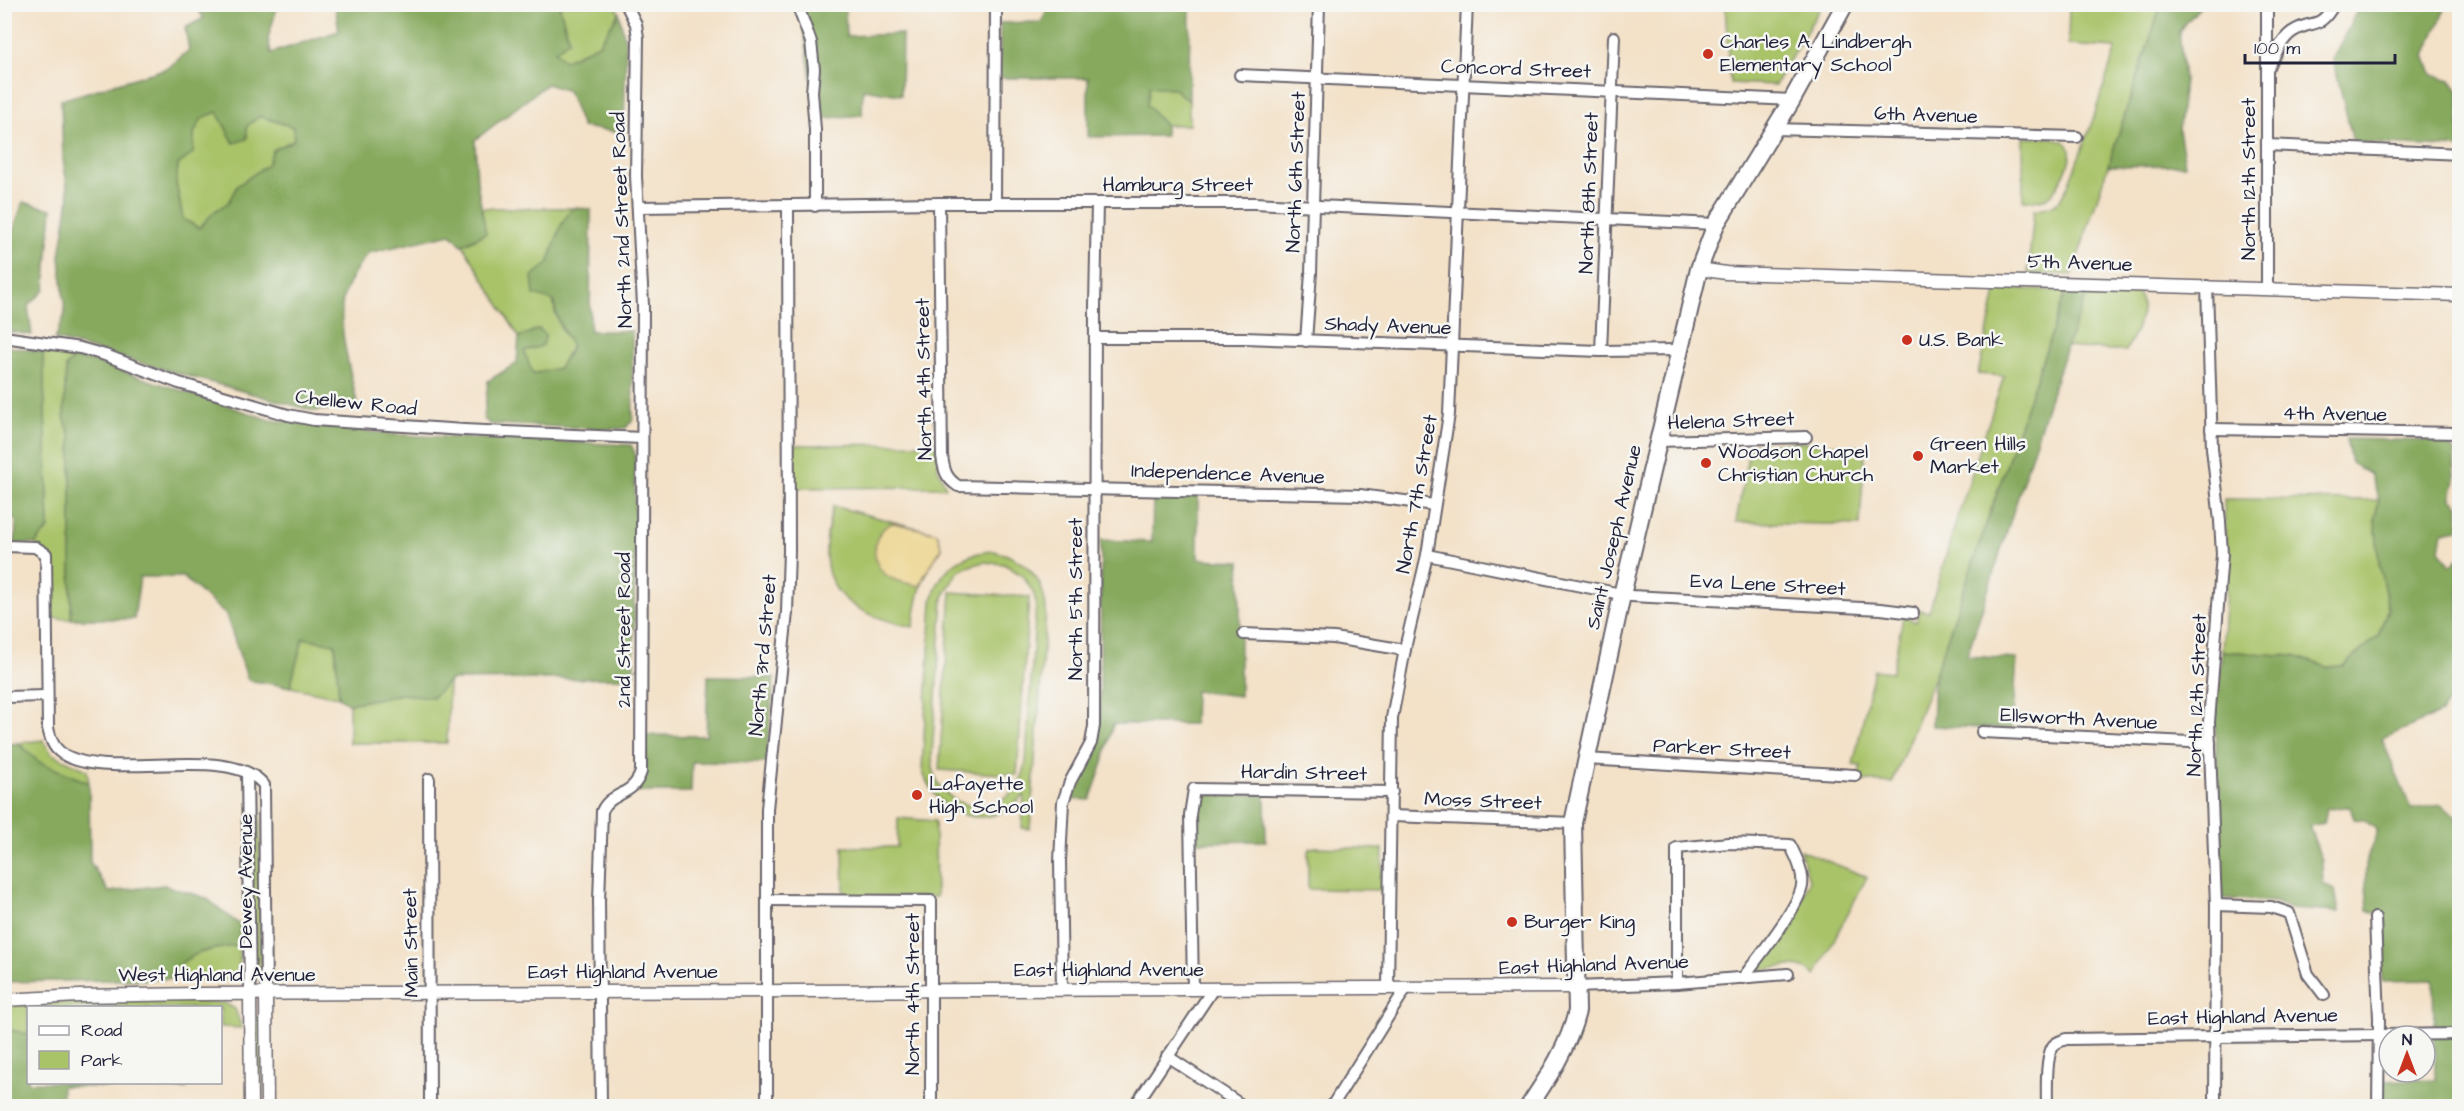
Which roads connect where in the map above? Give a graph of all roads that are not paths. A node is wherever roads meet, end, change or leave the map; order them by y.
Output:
1 (626, 4) edge
2 (797, 4) edge
3 (996, 4) edge
4 (1319, 4) edge
5 (1467, 4) edge
6 (1845, 4) edge
7 (2267, 4) edge
8 (2334, 4) edge
9 (1614, 37) dead end
10 (2267, 70) junction
11 (1240, 75) dead end
12 (1316, 80) junction
13 (1465, 84) junction
14 (1612, 91) junction
15 (1792, 100) junction
16 (1774, 129) junction
17 (2077, 137) dead end
18 (2267, 145) junction
19 (2460, 154) edge
20 (939, 203) junction
21 (995, 203) junction
22 (1097, 203) junction
23 (788, 206) junction
24 (815, 206) junction
25 (639, 207) junction
26 (1312, 207) junction
27 (1458, 214) junction
28 (1606, 219) junction
29 (1716, 224) junction
30 (1699, 269) junction
31 (2207, 286) junction
32 (2267, 288) junction
33 (2460, 295) edge
34 (4, 337) edge
35 (1095, 338) junction
36 (1306, 341) junction
37 (1452, 346) junction
38 (1679, 350) junction
39 (1601, 351) junction
40 (2211, 429) junction
41 (2460, 433) edge
42 (1806, 437) dead end
43 (642, 438) junction
44 (1658, 441) junction
45 (1019, 487) joint
46 (1095, 488) junction
47 (1434, 505) junction
48 (4, 546) edge
49 (1427, 555) junction
50 (1622, 595) junction
51 (1913, 614) dead end
52 (1244, 634) dead end
53 (1405, 650) junction
54 (47, 696) junction
55 (4, 697) edge
56 (1982, 732) dead end
57 (2210, 743) junction
58 (1586, 759) junction
59 (247, 773) junction
60 (1855, 775) dead end
61 (429, 779) dead end
62 (1392, 792) junction
63 (1392, 816) junction
64 (1573, 823) junction
65 (767, 900) junction
66 (2216, 905) junction
67 (2375, 918) dead end
68 (1788, 974) dead end
69 (1743, 978) junction
70 (1677, 983) junction
71 (1576, 987) junction
72 (1388, 988) junction
73 (1406, 988) junction
74 (1062, 989) junction
75 (1193, 989) junction
76 (1213, 989) junction
77 (931, 990) junction
78 (767, 991) junction
79 (600, 992) junction
80 (429, 993) junction
81 (250, 994) junction
82 (266, 994) junction
83 (2324, 994) dead end
84 (4, 1000) edge
85 (2379, 1024) edge
86 (2437, 1034) edge
87 (2460, 1034) edge
88 (2377, 1035) edge
89 (2215, 1036) junction
90 (1167, 1056) junction
91 (2378, 1084) edge
92 (250, 1107) edge
93 (267, 1107) edge
94 (430, 1107) edge
95 (602, 1107) edge
96 (767, 1107) edge
97 (931, 1107) edge
98 (1135, 1107) edge
99 (1243, 1107) edge
100 (1332, 1107) edge
101 (1529, 1107) edge
102 (2047, 1107) edge
103 (2215, 1107) edge
104 (2378, 1107) edge

1 - 25 street, North 2nd Street Road
2 - 24 street
3 - 21 street
4 - 12 street, North 6th Street
5 - 13 street, North 7th Street
6 - 15 main road, Saint Joseph Avenue
7 - 10 street, North 12th Street
8 - 10 street
9 - 14 street, North 8th Street
10 - 18 street, North 12th Street
11 - 12 street, Concord Street
12 - 13 street, Concord Street
12 - 26 street, North 6th Street
13 - 14 street, Concord Street
13 - 27 street, North 7th Street
14 - 15 street, Concord Street
14 - 28 street, North 8th Street
15 - 16 main road, Saint Joseph Avenue
16 - 17 street, 6th Avenue
16 - 29 main road, Saint Joseph Avenue
18 - 19 street
18 - 32 street, North 12th Street
20 - 21 street, Hamburg Street
20 - 24 street, Hamburg Street
20 - 45 street, North 4th Street
21 - 22 street, Hamburg Street
22 - 26 street, Hamburg Street
22 - 35 street, North 5th Street
23 - 24 street, Hamburg Street
23 - 25 street, Hamburg Street
23 - 65 street, North 3rd Street
25 - 43 street, North 2nd Street Road
26 - 27 street, Hamburg Street
26 - 36 street, North 6th Street
27 - 28 street, Hamburg Street
27 - 37 street, North 7th Street
28 - 29 street, Hamburg Street
28 - 39 street, North 8th Street
29 - 30 main road, Saint Joseph Avenue
30 - 31 street, 5th Avenue
30 - 38 main road, Saint Joseph Avenue
31 - 32 street, 5th Avenue
31 - 40 street, North 12th Street
32 - 33 street, 5th Avenue
34 - 43 street, Chellew Road
35 - 36 street, Shady Avenue
35 - 46 street, North 5th Street
36 - 37 street, Shady Avenue
37 - 39 street, Shady Avenue
37 - 47 street, North 7th Street
38 - 39 street, Shady Avenue
38 - 44 main road, Saint Joseph Avenue
40 - 41 street, 4th Avenue
40 - 57 street, North 12th Street
42 - 44 street, Helena Street
43 - 79 street, 2nd Street Road
44 - 50 main road, Saint Joseph Avenue
45 - 46 street, Independence Avenue
46 - 47 street, Independence Avenue
46 - 74 street, North 5th Street
47 - 49 street, North 7th Street
48 - 54 street
49 - 50 street, Eva Lene Street
49 - 53 street, North 7th Street
50 - 51 street, Eva Lene Street
50 - 58 main road, Saint Joseph Avenue
52 - 53 street
53 - 62 street, North 7th Street
54 - 55 street
54 - 59 street
56 - 57 street, Ellsworth Avenue
57 - 66 street, North 12th Street
58 - 60 street, Parker Street
58 - 64 main road, Saint Joseph Avenue
59 - 81 street, Dewey Avenue
59 - 82 street, Dewey Avenue
61 - 80 street, Main Street
62 - 63 street, North 7th Street
62 - 75 street, Hardin Street
63 - 64 street, Moss Street
63 - 72 street, North 7th Street
64 - 71 main road, Saint Joseph Avenue
65 - 77 street, North 4th Street
65 - 78 street, North 3rd Street
66 - 83 street
66 - 89 street, North 12th Street
67 - 85 street
68 - 69 street, East Highland Avenue
69 - 70 street, East Highland Avenue
69 - 70 street
70 - 71 street, East Highland Avenue
71 - 73 street, East Highland Avenue
71 - 101 main road, Saint Joseph Avenue
72 - 73 street, East Highland Avenue
72 - 76 street, East Highland Avenue
73 - 100 street
74 - 75 street, East Highland Avenue
74 - 77 street, East Highland Avenue
75 - 76 street, East Highland Avenue
76 - 90 street
77 - 78 street, East Highland Avenue
77 - 97 street, North 4th Street
78 - 79 street, East Highland Avenue
78 - 96 street, North 3rd Street
79 - 80 street, East Highland Avenue
79 - 95 street
80 - 82 street, West Highland Avenue
80 - 94 street, Main Street
81 - 82 street, West Highland Avenue
81 - 84 street, West Highland Avenue
81 - 92 street, Dewey Avenue
82 - 93 street, Dewey Avenue
86 - 87 street, East Highland Avenue
88 - 89 street, East Highland Avenue
89 - 102 street, East Highland Avenue
89 - 103 street, North 12th Street
90 - 98 street
90 - 99 street
91 - 104 street

